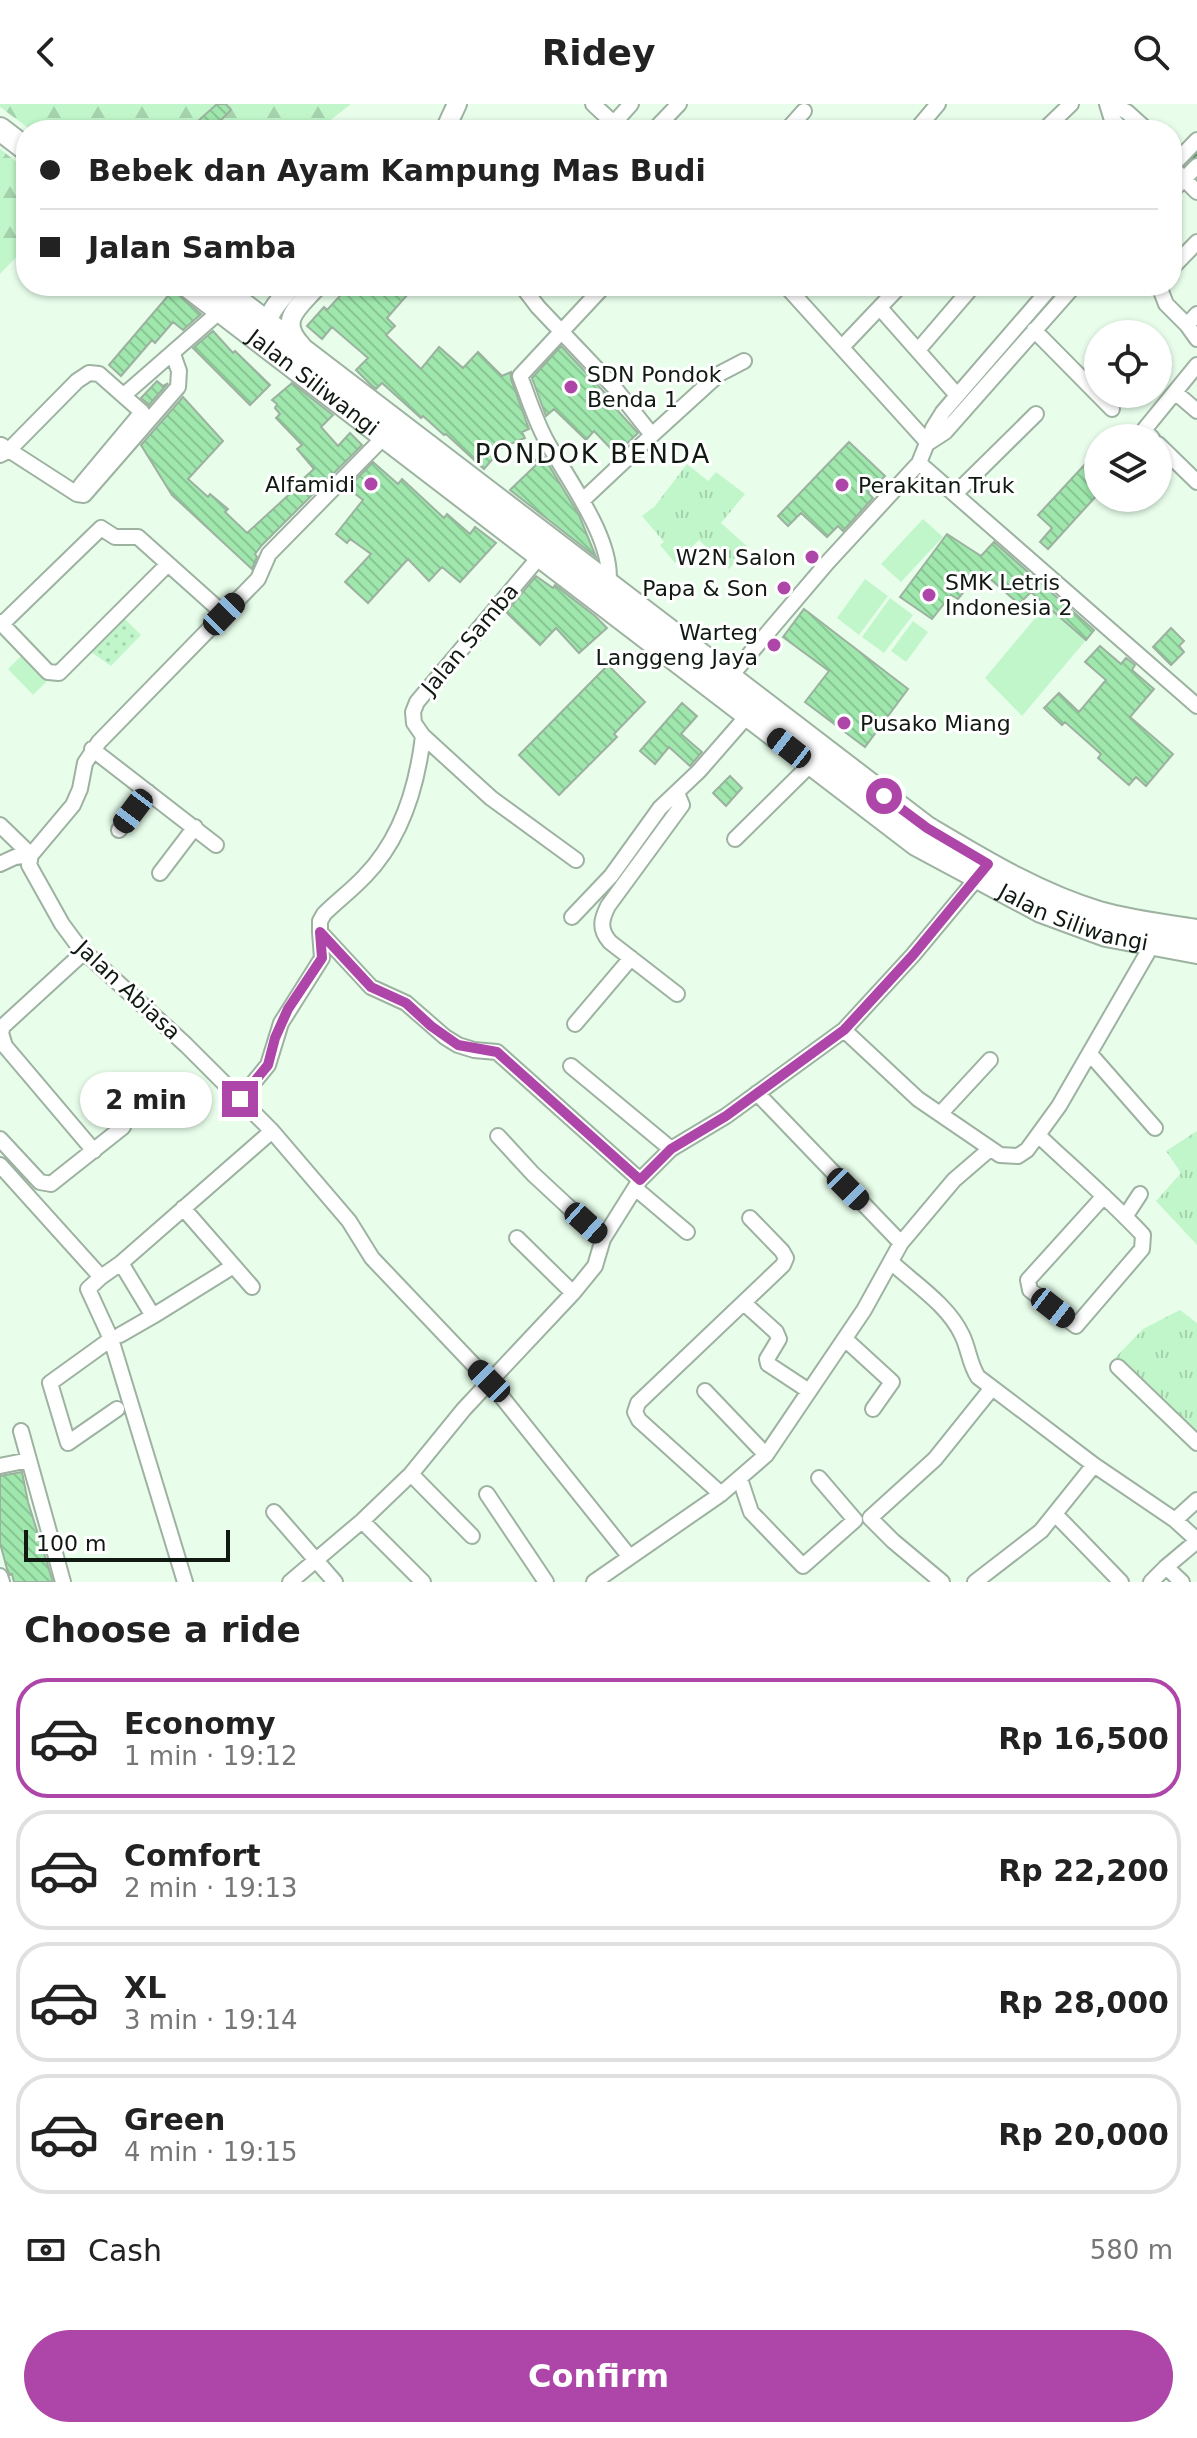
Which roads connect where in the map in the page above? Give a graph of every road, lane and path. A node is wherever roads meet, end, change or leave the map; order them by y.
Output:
1 (593, 104) edge
2 (679, 104) edge
3 (938, 104) edge
4 (1071, 104) edge
5 (1109, 104) edge
6 (804, 111) dead end
7 (610, 120) edge
8 (664, 120) edge
9 (796, 120) edge
10 (924, 120) edge
11 (1054, 120) edge
12 (1136, 120) edge
13 (0, 129) edge
14 (1197, 140) edge
15 (16, 141) edge
16 (1182, 156) edge
17 (1197, 166) edge
18 (1184, 179) joint
19 (1197, 192) edge
20 (1197, 242) edge
21 (1182, 258) edge
22 (200, 296) edge
23 (232, 296) edge
24 (283, 296) edge
25 (308, 296) edge
26 (531, 296) edge
27 (594, 296) edge
28 (795, 296) edge
29 (891, 296) edge
30 (964, 296) edge
31 (1053, 296) edge
32 (1056, 296) edge
33 (1163, 296) edge
34 (880, 308) junction
35 (219, 312) junction
36 (1192, 319) edge
37 (266, 322) junction
38 (1034, 330) junction
39 (561, 331) junction
40 (1197, 339) edge
41 (265, 346) junction
42 (842, 347) junction
43 (919, 349) junction
44 (173, 354) junction
45 (744, 361) dead end
46 (1197, 365) edge
47 (326, 370) junction
48 (1176, 393) junction
49 (956, 394) junction
50 (124, 395) junction
51 (1112, 409) dead end
52 (1197, 411) edge
53 (1036, 414) dead end
54 (1149, 424) edge
55 (652, 435) junction
56 (384, 437) junction
57 (928, 443) junction
58 (3, 450) edge
59 (1172, 458) edge
60 (919, 463) junction
61 (1197, 482) edge
62 (81, 485) dead end
63 (955, 494) junction
64 (584, 499) junction
65 (540, 556) junction
66 (168, 564) junction
67 (608, 585) junction
68 (224, 614) junction
69 (1, 623) edge
70 (730, 677) junction
71 (1197, 706) edge
72 (747, 716) junction
73 (423, 736) junction
74 (92, 749) junction
75 (810, 765) junction
76 (148, 792) junction
77 (677, 793) junction
78 (0, 825) edge
79 (195, 827) junction
80 (119, 830) dead end
81 (735, 839) dead end
82 (216, 845) dead end
83 (31, 855) junction
84 (15, 857) junction
85 (576, 860) dead end
86 (0, 864) edge
87 (982, 872) junction
88 (160, 873) dead end
89 (0, 877) edge
90 (572, 917) dead end
91 (1197, 931) edge
92 (320, 932) junction
93 (1152, 945) junction
94 (84, 952) junction
95 (1197, 952) edge
96 (631, 958) junction
97 (677, 994) dead end
98 (575, 1024) dead end
99 (2, 1027) edge
100 (844, 1030) junction
101 (2, 1048) edge
102 (1091, 1055) junction
103 (990, 1060) dead end
104 (571, 1066) dead end
105 (757, 1093) junction
106 (240, 1099) junction
107 (941, 1113) junction
108 (123, 1127) dead end
109 (1155, 1128) dead end
110 (272, 1131) junction
111 (498, 1136) dead end
112 (1039, 1136) junction
113 (0, 1139) edge
114 (671, 1149) junction
115 (990, 1149) junction
116 (94, 1151) junction
117 (0, 1165) edge
118 (638, 1184) junction
119 (1140, 1194) dead end
120 (1104, 1196) junction
121 (183, 1214) junction
122 (1125, 1217) junction
123 (750, 1218) dead end
124 (687, 1232) dead end
125 (517, 1238) dead end
126 (603, 1239) junction
127 (901, 1243) junction
128 (891, 1262) junction
129 (123, 1266) junction
130 (227, 1270) dead end
131 (101, 1277) junction
132 (252, 1287) dead end
133 (573, 1293) junction
134 (744, 1303) junction
135 (153, 1316) junction
136 (115, 1337) junction
137 (845, 1339) junction
138 (1118, 1367) dead end
139 (489, 1381) junction
140 (992, 1388) junction
141 (705, 1391) dead end
142 (809, 1391) junction
143 (117, 1409) dead end
144 (873, 1409) dead end
145 (21, 1431) dead end
146 (1197, 1443) edge
147 (766, 1455) junction
148 (29, 1460) junction
149 (1094, 1465) junction
150 (0, 1466) edge
151 (411, 1474) junction
152 (819, 1478) dead end
153 (740, 1479) junction
154 (487, 1494) dead end
155 (721, 1494) junction
156 (1197, 1500) edge
157 (274, 1512) dead end
158 (1056, 1515) junction
159 (1175, 1520) junction
160 (362, 1521) junction
161 (472, 1536) dead end
162 (1197, 1540) edge
163 (629, 1556) junction
164 (315, 1561) junction
165 (1166, 1567) junction
166 (994, 1575) edge
167 (0, 1576) edge
168 (611, 1577) edge
169 (2, 1582) edge
170 (63, 1582) edge
171 (185, 1582) edge
172 (290, 1582) edge
173 (335, 1582) edge
174 (423, 1582) edge
175 (546, 1582) edge
176 (594, 1582) edge
177 (942, 1582) edge
178 (975, 1582) edge
179 (1121, 1582) edge
180 (1151, 1582) edge
181 (1182, 1582) edge

1 - 7 street
2 - 8 street
3 - 10 street
4 - 11 street
5 - 12 street
6 - 9 street
13 - 15 main road
14 - 16 street
17 - 18 street
18 - 19 street
20 - 21 street
22 - 35 main road
23 - 37 main road
24 - 37 street
25 - 47 street
26 - 39 street
27 - 39 street
28 - 42 street
29 - 34 street
30 - 43 street
31 - 49 street
32 - 38 street
33 - 36 street
34 - 42 street
34 - 43 street
35 - 41 main road
35 - 44 street
36 - 40 street
37 - 41 street, Jalan Siliwangi
37 - 47 main road, Jalan Siliwangi
38 - 51 street
38 - 57 street
39 - 55 street
39 - 64 street
41 - 56 main road, Jalan Siliwangi
42 - 57 street
43 - 49 street
44 - 50 street
44 - 58 street
45 - 55 street
46 - 48 street
47 - 67 main road, Jalan Siliwangi
48 - 52 street
48 - 54 street
49 - 57 street
50 - 58 street
50 - 62 street
53 - 63 street
55 - 64 street
56 - 65 main road, Jalan Siliwangi
56 - 68 street
57 - 60 street
59 - 61 street
60 - 63 street
60 - 70 street
63 - 71 street
64 - 67 street
65 - 72 main road, Jalan Siliwangi
65 - 73 street, Jalan Samba
66 - 68 street
66 - 69 street
66 - 69 street
67 - 70 main road, Jalan Siliwangi
68 - 74 street
70 - 87 main road, Jalan Siliwangi
72 - 75 main road, Jalan Siliwangi
72 - 77 street
73 - 85 street
73 - 92 street, Jalan Samba
74 - 76 street
74 - 83 street
75 - 81 street
75 - 87 main road, Jalan Siliwangi
76 - 79 street
76 - 80 street
77 - 90 street
77 - 96 street
78 - 83 street
79 - 82 street
79 - 88 street
83 - 84 street
83 - 94 street, Jalan Abiasa
84 - 86 street
84 - 89 street
87 - 91 main road, Jalan Siliwangi
87 - 93 main road, Jalan Siliwangi
87 - 100 street
92 - 106 street, Jalan Samba
92 - 118 street
93 - 95 main road, Jalan Siliwangi
93 - 102 street
94 - 99 street
94 - 106 street, Jalan Abiasa
96 - 97 street
96 - 98 street
99 - 101 street
100 - 105 street
100 - 107 street
101 - 116 street
102 - 109 street
102 - 112 street
103 - 107 street
104 - 114 street
105 - 114 street
105 - 127 street
106 - 110 street, Jalan Abiasa
107 - 115 street
108 - 116 street
110 - 121 street
110 - 139 street, Jalan Abiasa
111 - 126 street
112 - 115 street
112 - 120 street
113 - 116 street
114 - 118 street
115 - 127 street
117 - 131 street
118 - 124 street
118 - 126 street
119 - 122 street
120 - 122 street
120 - 122 street
121 - 129 street
121 - 132 street
123 - 134 street
125 - 133 street
126 - 133 street
127 - 128 street
128 - 137 street
128 - 140 street
129 - 131 street
129 - 135 street
130 - 135 street
131 - 136 street
133 - 139 street
134 - 142 street
134 - 155 street
135 - 136 street
136 - 143 street
136 - 171 street
137 - 142 street
137 - 144 street
138 - 146 street
139 - 151 street
139 - 163 street, Jalan Abiasa
140 - 149 street
140 - 177 street
141 - 147 street
142 - 147 street
145 - 148 street
147 - 153 street
148 - 150 street
148 - 170 street
149 - 158 street
149 - 159 street
151 - 160 street
151 - 161 street
152 - 153 street
153 - 155 street
154 - 175 street
155 - 163 street
156 - 159 street
157 - 164 street
158 - 166 street
158 - 179 street
159 - 162 street
160 - 164 street
160 - 174 street
162 - 165 street
163 - 168 street
164 - 172 street
164 - 173 street
165 - 180 street
165 - 181 street
166 - 178 street
167 - 169 street
168 - 176 street

